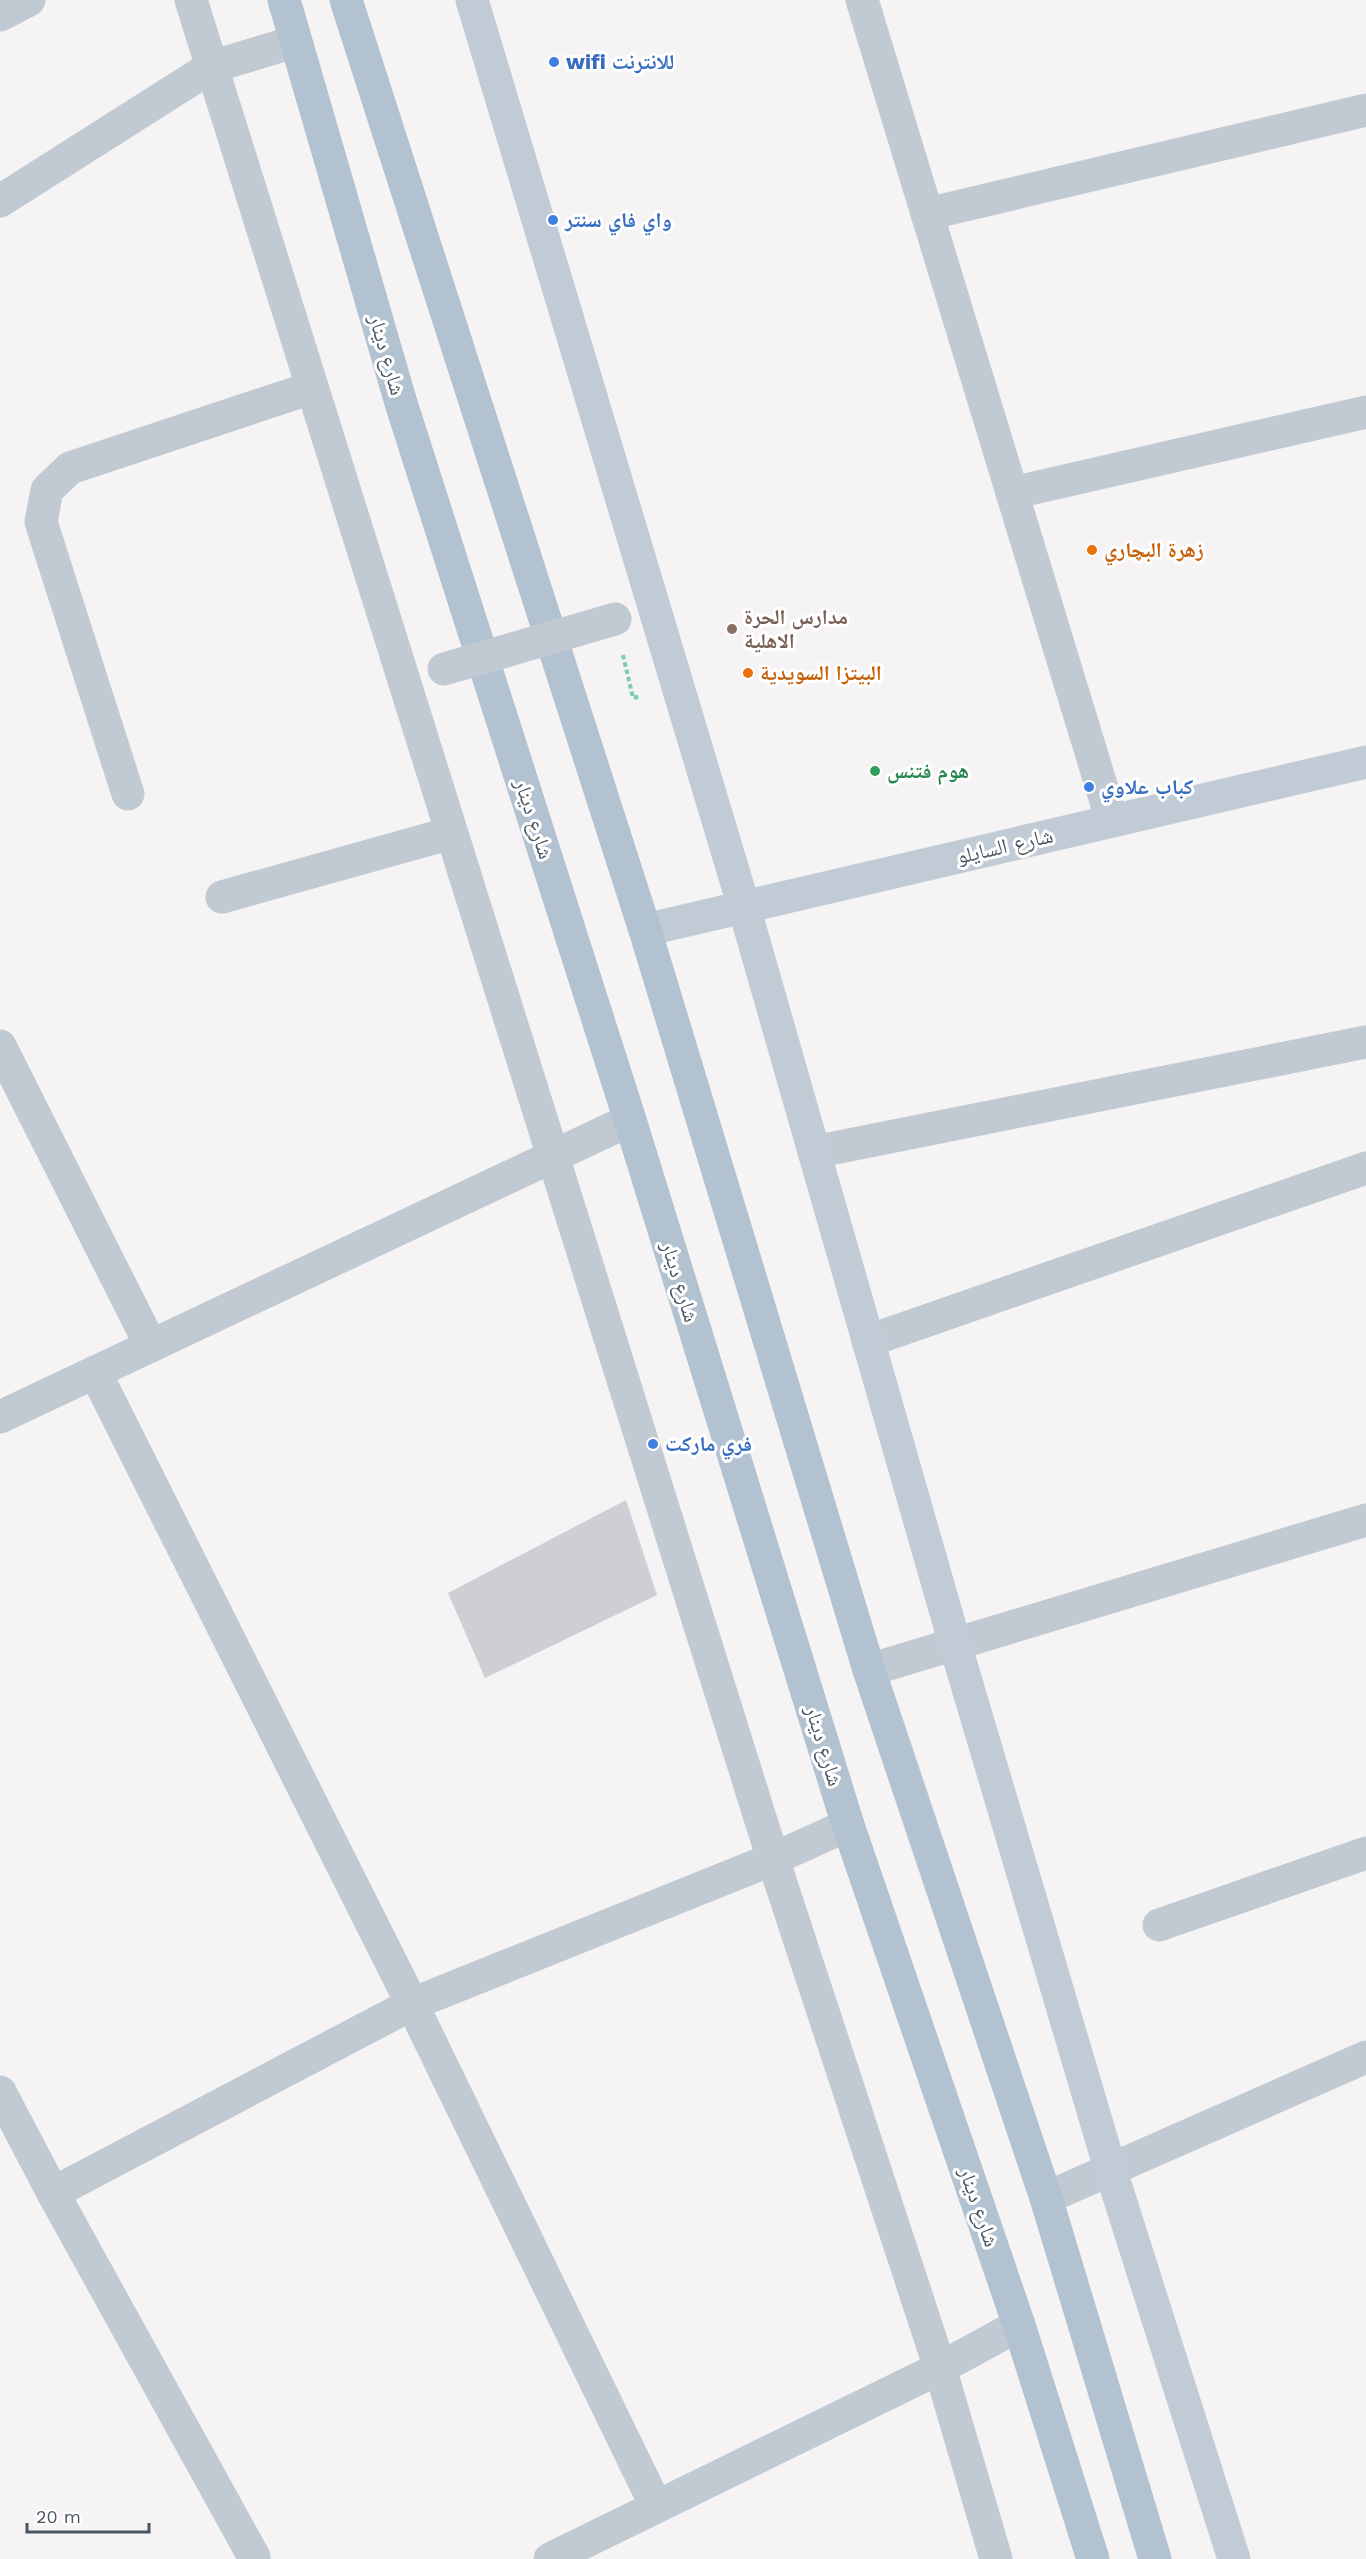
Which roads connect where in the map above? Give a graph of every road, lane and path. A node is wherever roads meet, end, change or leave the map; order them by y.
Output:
1 (29, 0) edge
2 (191, 0) edge
3 (284, 0) edge
4 (346, 0) edge
5 (472, 0) edge
6 (862, 0) edge
7 (0, 15) edge
8 (294, 42) junction
9 (212, 67) junction
10 (1366, 110) edge
11 (0, 201) edge
12 (927, 214) junction
13 (310, 388) junction
14 (1366, 412) edge
15 (1012, 493) junction
16 (615, 619) dead end
17 (444, 669) dead end
18 (1366, 762) edge
19 (128, 794) dead end
20 (1112, 821) junction
21 (451, 833) junction
22 (222, 897) dead end
23 (744, 907) junction
24 (645, 930) junction
25 (1366, 1042) edge
26 (0, 1046) edge
27 (630, 1120) junction
28 (814, 1152) junction
29 (552, 1157) junction
30 (1366, 1168) edge
31 (868, 1341) junction
32 (151, 1346) junction
33 (95, 1372) junction
34 (0, 1417) edge
35 (1366, 1520) edge
36 (955, 1644) junction
37 (869, 1670) junction
38 (848, 1825) junction
39 (1366, 1854) edge
40 (773, 1858) junction
41 (1159, 1925) dead end
42 (412, 2004) junction
43 (1366, 2057) edge
44 (0, 2092) edge
45 (1110, 2168) junction
46 (53, 2193) junction
47 (1046, 2198) junction
48 (1019, 2325) junction
49 (940, 2368) junction
50 (656, 2506) junction
51 (254, 2557) dead end
52 (550, 2559) edge
53 (996, 2559) edge
54 (1093, 2559) edge
55 (1155, 2559) edge
56 (1234, 2559) edge

1 - 7 street
2 - 9 street
3 - 8 main road, شارع دينار
4 - 24 main road
5 - 23 street
6 - 12 street
8 - 9 street
8 - 27 main road, شارع دينار
9 - 11 street
9 - 13 street
10 - 12 street
12 - 15 street
13 - 19 street
13 - 21 street
14 - 15 street
15 - 20 street
16 - 17 street, bridge
18 - 20 street, شارع السايلو
20 - 23 street, شارع السايلو
21 - 22 street
21 - 29 street
23 - 24 street, شارع السايلو
23 - 28 street
24 - 37 main road
25 - 28 street
26 - 32 street
27 - 29 street
27 - 38 main road, شارع دينار
28 - 31 street
29 - 32 street
29 - 40 street
30 - 31 street
31 - 36 street
32 - 33 street
33 - 34 street
33 - 42 street
35 - 36 street
36 - 37 street
36 - 45 street
37 - 47 main road
38 - 40 street
38 - 48 main road, شارع دينار
39 - 41 street
40 - 42 street
40 - 49 street
42 - 46 street
42 - 50 street
43 - 45 street
44 - 46 street
45 - 47 street
45 - 56 street
46 - 51 street
47 - 55 main road
48 - 49 street
48 - 54 main road, شارع دينار
49 - 50 street
49 - 53 street
50 - 52 street

